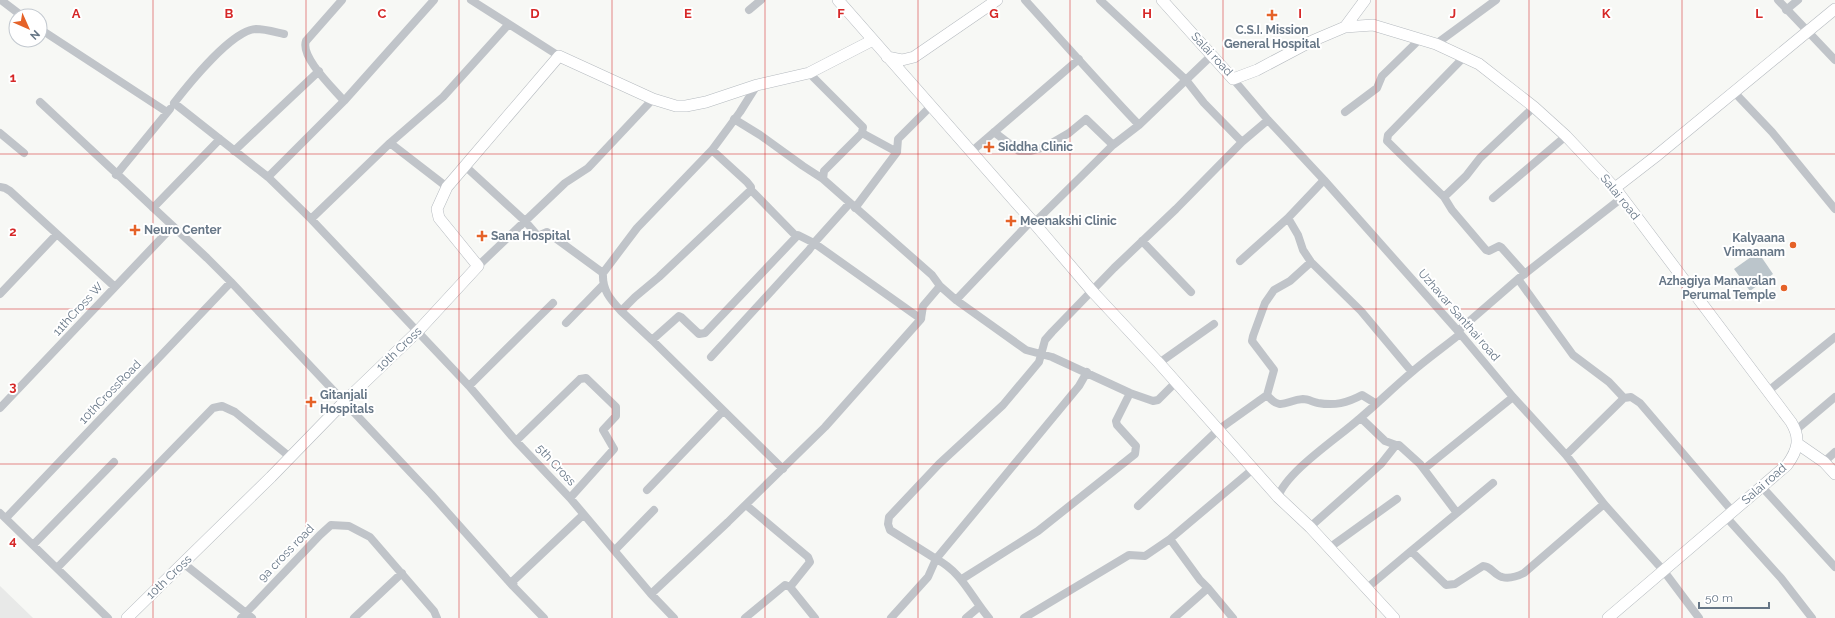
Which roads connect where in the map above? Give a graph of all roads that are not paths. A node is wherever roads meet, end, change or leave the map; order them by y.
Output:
1 (1, 0) edge
2 (342, 0) edge
3 (434, 0) edge
4 (471, 0) edge
5 (760, 0) edge
6 (838, 0) edge
7 (997, 0) edge
8 (1025, 0) edge
9 (1100, 0) edge
10 (1162, 0) edge
11 (1365, 0) edge
12 (1496, 0) edge
13 (1778, 0) edge
14 (1798, 0) edge
15 (12, 8) edge
16 (1835, 9) edge
17 (749, 10) dead end
18 (1786, 10) junction
19 (508, 25) junction
20 (1345, 27) junction
21 (1808, 31) junction
22 (48, 34) edge
23 (284, 34) dead end
24 (1420, 39) junction
25 (873, 40) junction
26 (1436, 44) junction
27 (1212, 55) junction
28 (559, 56) junction
29 (1465, 56) junction
30 (887, 57) junction
31 (1079, 59) junction
32 (1835, 60) edge
33 (319, 71) junction
34 (809, 73) junction
35 (1232, 79) junction
36 (1186, 80) junction
37 (757, 85) junction
38 (1734, 92) junction
39 (653, 99) junction
40 (344, 101) junction
41 (40, 102) dead end
42 (174, 103) junction
43 (931, 106) junction
44 (1534, 107) junction
45 (167, 112) junction
46 (1345, 112) dead end
47 (734, 119) junction
48 (1268, 120) junction
49 (1138, 125) junction
50 (994, 132) junction
51 (0, 133) edge
52 (862, 133) junction
53 (1566, 136) junction
54 (220, 139) junction
55 (1242, 142) junction
56 (390, 143) junction
57 (1113, 145) junction
58 (712, 150) junction
59 (234, 151) junction
60 (897, 152) junction
61 (971, 152) junction
62 (24, 153) dead end
63 (465, 166) junction
64 (116, 175) junction
65 (268, 177) junction
66 (823, 179) junction
67 (1324, 180) junction
68 (0, 187) edge
69 (447, 187) junction
70 (1615, 188) junction
71 (751, 190) junction
72 (1444, 197) junction
73 (1623, 197) junction
74 (1493, 198) dead end
75 (852, 206) junction
76 (153, 208) junction
77 (1835, 209) edge
78 (1288, 218) junction
79 (311, 219) junction
80 (525, 221) junction
81 (1033, 221) junction
82 (173, 226) junction
83 (57, 234) junction
84 (796, 236) junction
85 (1142, 241) junction
86 (814, 243) junction
87 (1240, 261) dead end
88 (1311, 262) junction
89 (478, 266) junction
90 (602, 273) junction
91 (1525, 274) junction
92 (1518, 279) junction
93 (231, 282) junction
94 (603, 285) junction
95 (940, 286) junction
96 (115, 287) junction
97 (1092, 291) junction
98 (1191, 292) dead end
99 (0, 294) edge
100 (956, 300) junction
101 (553, 304) dead end
102 (622, 311) junction
103 (921, 319) junction
104 (566, 323) dead end
105 (1214, 324) dead end
106 (418, 331) junction
107 (1459, 333) junction
108 (1835, 337) edge
109 (652, 340) junction
110 (1041, 354) junction
111 (711, 357) dead end
112 (1160, 363) junction
113 (1087, 372) junction
114 (1412, 372) junction
115 (1176, 382) junction
116 (468, 386) junction
117 (1768, 392) junction
118 (1130, 393) junction
119 (1267, 395) junction
120 (1514, 397) junction
121 (1835, 397) edge
122 (1624, 398) junction
123 (343, 403) junction
124 (1375, 403) junction
125 (0, 408) edge
126 (723, 410) junction
127 (1361, 418) junction
128 (1218, 430) junction
129 (1796, 430) junction
130 (516, 441) junction
131 (1798, 444) junction
132 (1396, 446) junction
133 (1835, 452) edge
134 (1566, 455) junction
135 (290, 457) junction
136 (114, 462) dead end
137 (1824, 462) junction
138 (783, 469) junction
139 (1253, 469) junction
140 (1424, 469) junction
141 (1835, 474) edge
142 (1493, 483) dead end
143 (1762, 487) junction
144 (646, 490) dead end
145 (1278, 497) junction
146 (570, 498) junction
147 (1397, 499) dead end
148 (1604, 504) junction
149 (746, 505) junction
150 (1138, 506) dead end
151 (654, 510) dead end
152 (1457, 513) junction
153 (583, 515) junction
154 (1730, 515) junction
155 (3, 516) edge
156 (1310, 527) junction
157 (1170, 539) junction
158 (34, 545) junction
159 (1329, 548) junction
160 (615, 550) junction
161 (1411, 551) junction
162 (936, 559) junction
163 (183, 563) junction
164 (57, 568) junction
165 (1835, 568) edge
166 (1663, 570) junction
167 (402, 573) junction
168 (962, 580) junction
169 (513, 586) junction
170 (790, 587) junction
171 (1208, 588) junction
172 (1367, 588) junction
173 (651, 594) junction
174 (979, 607) junction
175 (246, 616) edge
176 (108, 618) edge
177 (127, 618) edge
178 (354, 618) edge
179 (437, 618) edge
180 (544, 618) edge
181 (674, 618) edge
182 (745, 618) edge
183 (815, 618) edge
184 (891, 618) edge
185 (966, 618) edge
186 (989, 618) edge
187 (1024, 618) edge
188 (1174, 618) edge
189 (1233, 618) edge
190 (1394, 618) edge
191 (1608, 618) edge
192 (1699, 618) edge
193 (1812, 618) edge

1 - 15 street
2 - 33 street
3 - 40 street
4 - 19 street
5 - 17 street
6 - 25 street
7 - 30 street
8 - 31 street
9 - 36 street
10 - 27 street, Salai road
11 - 20 street
12 - 26 street
13 - 18 street
14 - 18 street
16 - 21 street
18 - 21 street
19 - 28 street
19 - 56 street
20 - 24 street, Salai road
20 - 35 street, Salai road
21 - 32 street
21 - 38 street
22 - 45 street
23 - 42 street
24 - 26 street, Salai road
24 - 46 street
25 - 30 street
25 - 34 street
26 - 29 street, Salai road
27 - 35 street, Salai road
27 - 36 street
28 - 39 street
28 - 63 street
29 - 44 street, Salai road
29 - 72 street
30 - 43 street
31 - 49 street
31 - 50 street
33 - 40 street
33 - 59 street
34 - 37 street
34 - 52 street
35 - 48 street, Uzhavar Santhai road
36 - 49 street
36 - 55 street
37 - 39 street
37 - 47 street
38 - 70 street
38 - 77 street
39 - 80 street
40 - 65 street
41 - 64 street
42 - 45 street
42 - 54 street, 5th Cross
43 - 60 street
43 - 61 street
44 - 53 street, Salai road
44 - 72 street
45 - 64 street
47 - 58 street
47 - 66 street
48 - 55 street
48 - 67 street, Uzhavar Santhai road
49 - 57 street
50 - 57 street
50 - 61 street
51 - 62 street
52 - 60 street
52 - 66 street
53 - 70 street, Salai road
53 - 74 street
54 - 59 street, 5th Cross
54 - 76 street
55 - 85 street
56 - 69 street
56 - 79 street
57 - 81 street
58 - 71 street
58 - 90 street
59 - 65 street, 5th Cross
60 - 75 street
61 - 81 street
63 - 69 street
63 - 80 street
64 - 76 street
65 - 79 street, 5th Cross
66 - 75 street
67 - 78 street
67 - 107 street, Uzhavar Santhai road
68 - 83 street
69 - 89 street
70 - 73 street, Salai road
71 - 84 street
71 - 102 street
72 - 91 street
73 - 91 street
73 - 117 street, Salai road
75 - 86 street
75 - 95 street
76 - 82 street
78 - 87 street
78 - 88 street
79 - 106 street, 5th Cross
80 - 89 street
80 - 90 street
81 - 97 street
81 - 100 street
82 - 93 street
82 - 96 street, 11thCross W
83 - 96 street
83 - 99 street
84 - 86 street
84 - 109 street
85 - 97 street
85 - 98 street
86 - 103 street
86 - 111 street
88 - 114 street
88 - 119 street
89 - 106 street, 10th Cross
90 - 94 street
91 - 92 street
92 - 107 street
92 - 122 street
93 - 123 street
93 - 155 street, 10thCrossRoad
94 - 102 street
94 - 104 street
95 - 100 street
95 - 103 street
96 - 125 street, 11thCross W
97 - 110 street
97 - 112 street
100 - 110 street
101 - 116 street
102 - 109 street
103 - 138 street
105 - 112 street
106 - 116 street, 5th Cross
106 - 123 street, 10th Cross
107 - 114 street
107 - 120 street, Uzhavar Santhai road
108 - 117 street
109 - 126 street
110 - 113 street
110 - 162 street
112 - 115 street
113 - 118 street
113 - 162 street
114 - 124 street
115 - 118 street
115 - 128 street
116 - 130 street, 5th Cross
117 - 129 street, Salai road
118 - 168 street
119 - 124 street
119 - 128 street
120 - 134 street, Uzhavar Santhai road
120 - 140 street
121 - 129 street
122 - 134 street
122 - 154 street
123 - 135 street, 10th Cross
123 - 169 street
124 - 127 street
126 - 138 street
126 - 144 street
127 - 132 street
127 - 145 street
128 - 139 street
128 - 150 street
129 - 131 street, Salai road
130 - 146 street, 5th Cross
130 - 146 street
131 - 137 street
131 - 143 street, Salai road
132 - 140 street
132 - 156 street
133 - 137 street
134 - 148 street, Uzhavar Santhai road
135 - 163 street, 10th Cross
135 - 164 street
136 - 158 street
137 - 141 street
138 - 149 street
139 - 145 street
139 - 157 street
140 - 152 street
142 - 152 street
143 - 154 street, Salai road
143 - 165 street
145 - 156 street
146 - 153 street, 5th Cross
147 - 159 street
148 - 161 street
148 - 166 street, Uzhavar Santhai road
149 - 170 street
149 - 173 street
151 - 160 street
152 - 161 street
153 - 160 street, 5th Cross
153 - 169 street
154 - 166 street, Salai road
154 - 193 street
155 - 158 street
156 - 159 street
157 - 171 street
157 - 187 street
158 - 164 street
159 - 172 street
160 - 173 street, 5th Cross
161 - 172 street
162 - 168 street
162 - 184 street
163 - 175 street
163 - 177 street, 10th Cross
164 - 176 street
166 - 191 street, Salai road
166 - 192 street, Uzhavar Santhai road
167 - 175 street, 9a cross road
167 - 178 street
167 - 179 street, 9a cross road
168 - 174 street
169 - 180 street
170 - 182 street
170 - 183 street
171 - 188 street
171 - 189 street
172 - 190 street
173 - 181 street, 5th Cross
174 - 185 street
174 - 186 street

